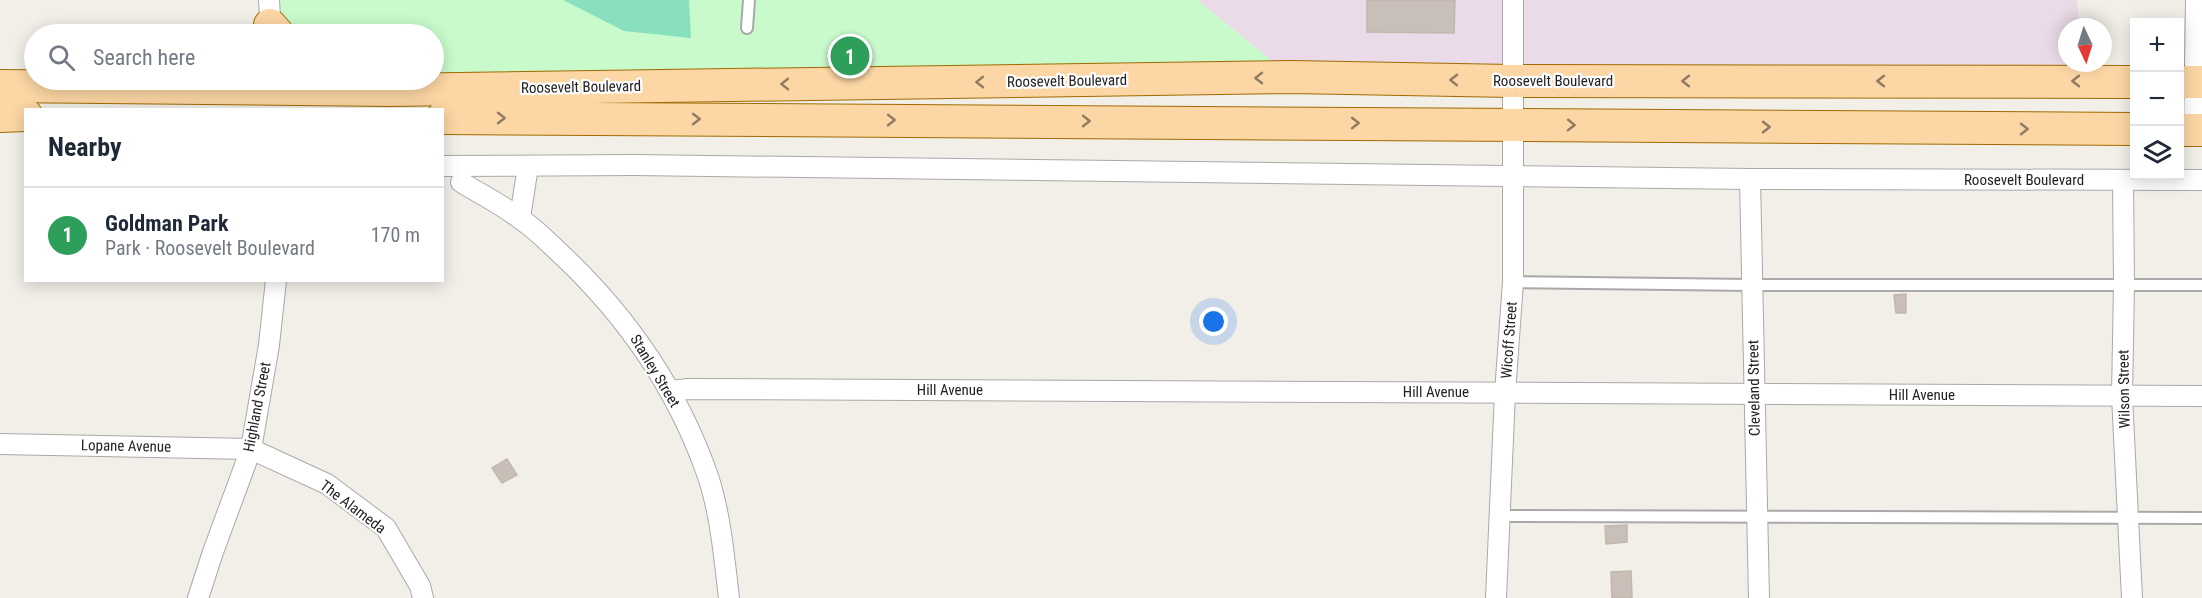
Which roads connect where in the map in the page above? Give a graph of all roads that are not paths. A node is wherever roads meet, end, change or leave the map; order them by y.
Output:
1 (749, 0) edge
2 (1513, 0) edge
3 (2196, 0) edge
4 (747, 28) dead end
5 (1512, 81) junction
6 (2130, 82) edge
7 (2192, 82) edge
8 (444, 83) edge
9 (0, 86) edge
10 (24, 87) edge
11 (156, 90) edge
12 (294, 90) edge
13 (273, 93) edge
14 (24, 115) edge
15 (0, 116) edge
16 (444, 118) edge
17 (1513, 124) junction
18 (2130, 129) edge
19 (2192, 130) edge
20 (444, 166) edge
21 (528, 166) junction
22 (1514, 176) junction
23 (1750, 179) junction
24 (2123, 180) junction
25 (2202, 180) edge
26 (461, 182) dead end
27 (520, 218) junction
28 (276, 282) edge
29 (1513, 282) junction
30 (1752, 285) junction
31 (2124, 285) junction
32 (2202, 285) edge
33 (671, 390) junction
34 (1505, 393) junction
35 (1754, 395) junction
36 (2122, 396) junction
37 (2202, 396) edge
38 (0, 444) edge
39 (251, 449) junction
40 (1501, 516) junction
41 (1757, 516) junction
42 (2128, 518) junction
43 (2202, 518) edge
44 (198, 598) edge
45 (423, 598) edge
46 (729, 598) edge
47 (1496, 598) edge
48 (1759, 598) edge
49 (2132, 598) edge

1 - 4 lane
2 - 5 street, Wicoff Street
3 - 7 street
6 -> 5 main road, Roosevelt Boulevard
5 -> 8 main road, Roosevelt Boulevard
5 - 17 street, Wicoff Street
7 - 19 street
9 - 10 main road, Roosevelt Boulevard
11 - 13 main road, Roosevelt Boulevard
12 - 13 main road, Roosevelt Boulevard
14 - 15 main road
16 -> 17 main road, Roosevelt Boulevard
17 -> 18 main road, Roosevelt Boulevard
17 - 22 street, Wicoff Street
20 - 21 street, Roosevelt Boulevard
21 - 22 street, Roosevelt Boulevard
21 - 27 street
22 - 23 street, Roosevelt Boulevard
22 - 29 street, Wicoff Street
23 - 24 street, Roosevelt Boulevard
23 - 30 street, Cleveland Street
24 - 25 street, Roosevelt Boulevard
24 - 31 street, Wilson Street
26 - 27 street, Stanley Street
27 - 33 street, Stanley Street
28 - 39 street, Highland Street
29 - 30 lane
29 - 34 street, Wicoff Street
30 - 31 lane
30 - 35 street, Cleveland Street
31 - 32 lane
31 - 36 street, Wilson Street
33 - 34 street, Hill Avenue
33 - 46 street, Stanley Street
34 - 35 street, Hill Avenue
34 - 40 street, Wicoff Street
35 - 36 street, Hill Avenue
35 - 41 street, Cleveland Street
36 - 37 street, Hill Avenue
36 - 42 street, Wilson Street
38 - 39 street, Lopane Avenue
39 - 44 street, Highland Street
39 - 45 street, The Alameda
40 - 41 lane
40 - 47 street, Wicoff Street
41 - 42 lane
41 - 48 street, Cleveland Street
42 - 43 lane
42 - 49 street, Wilson Street

